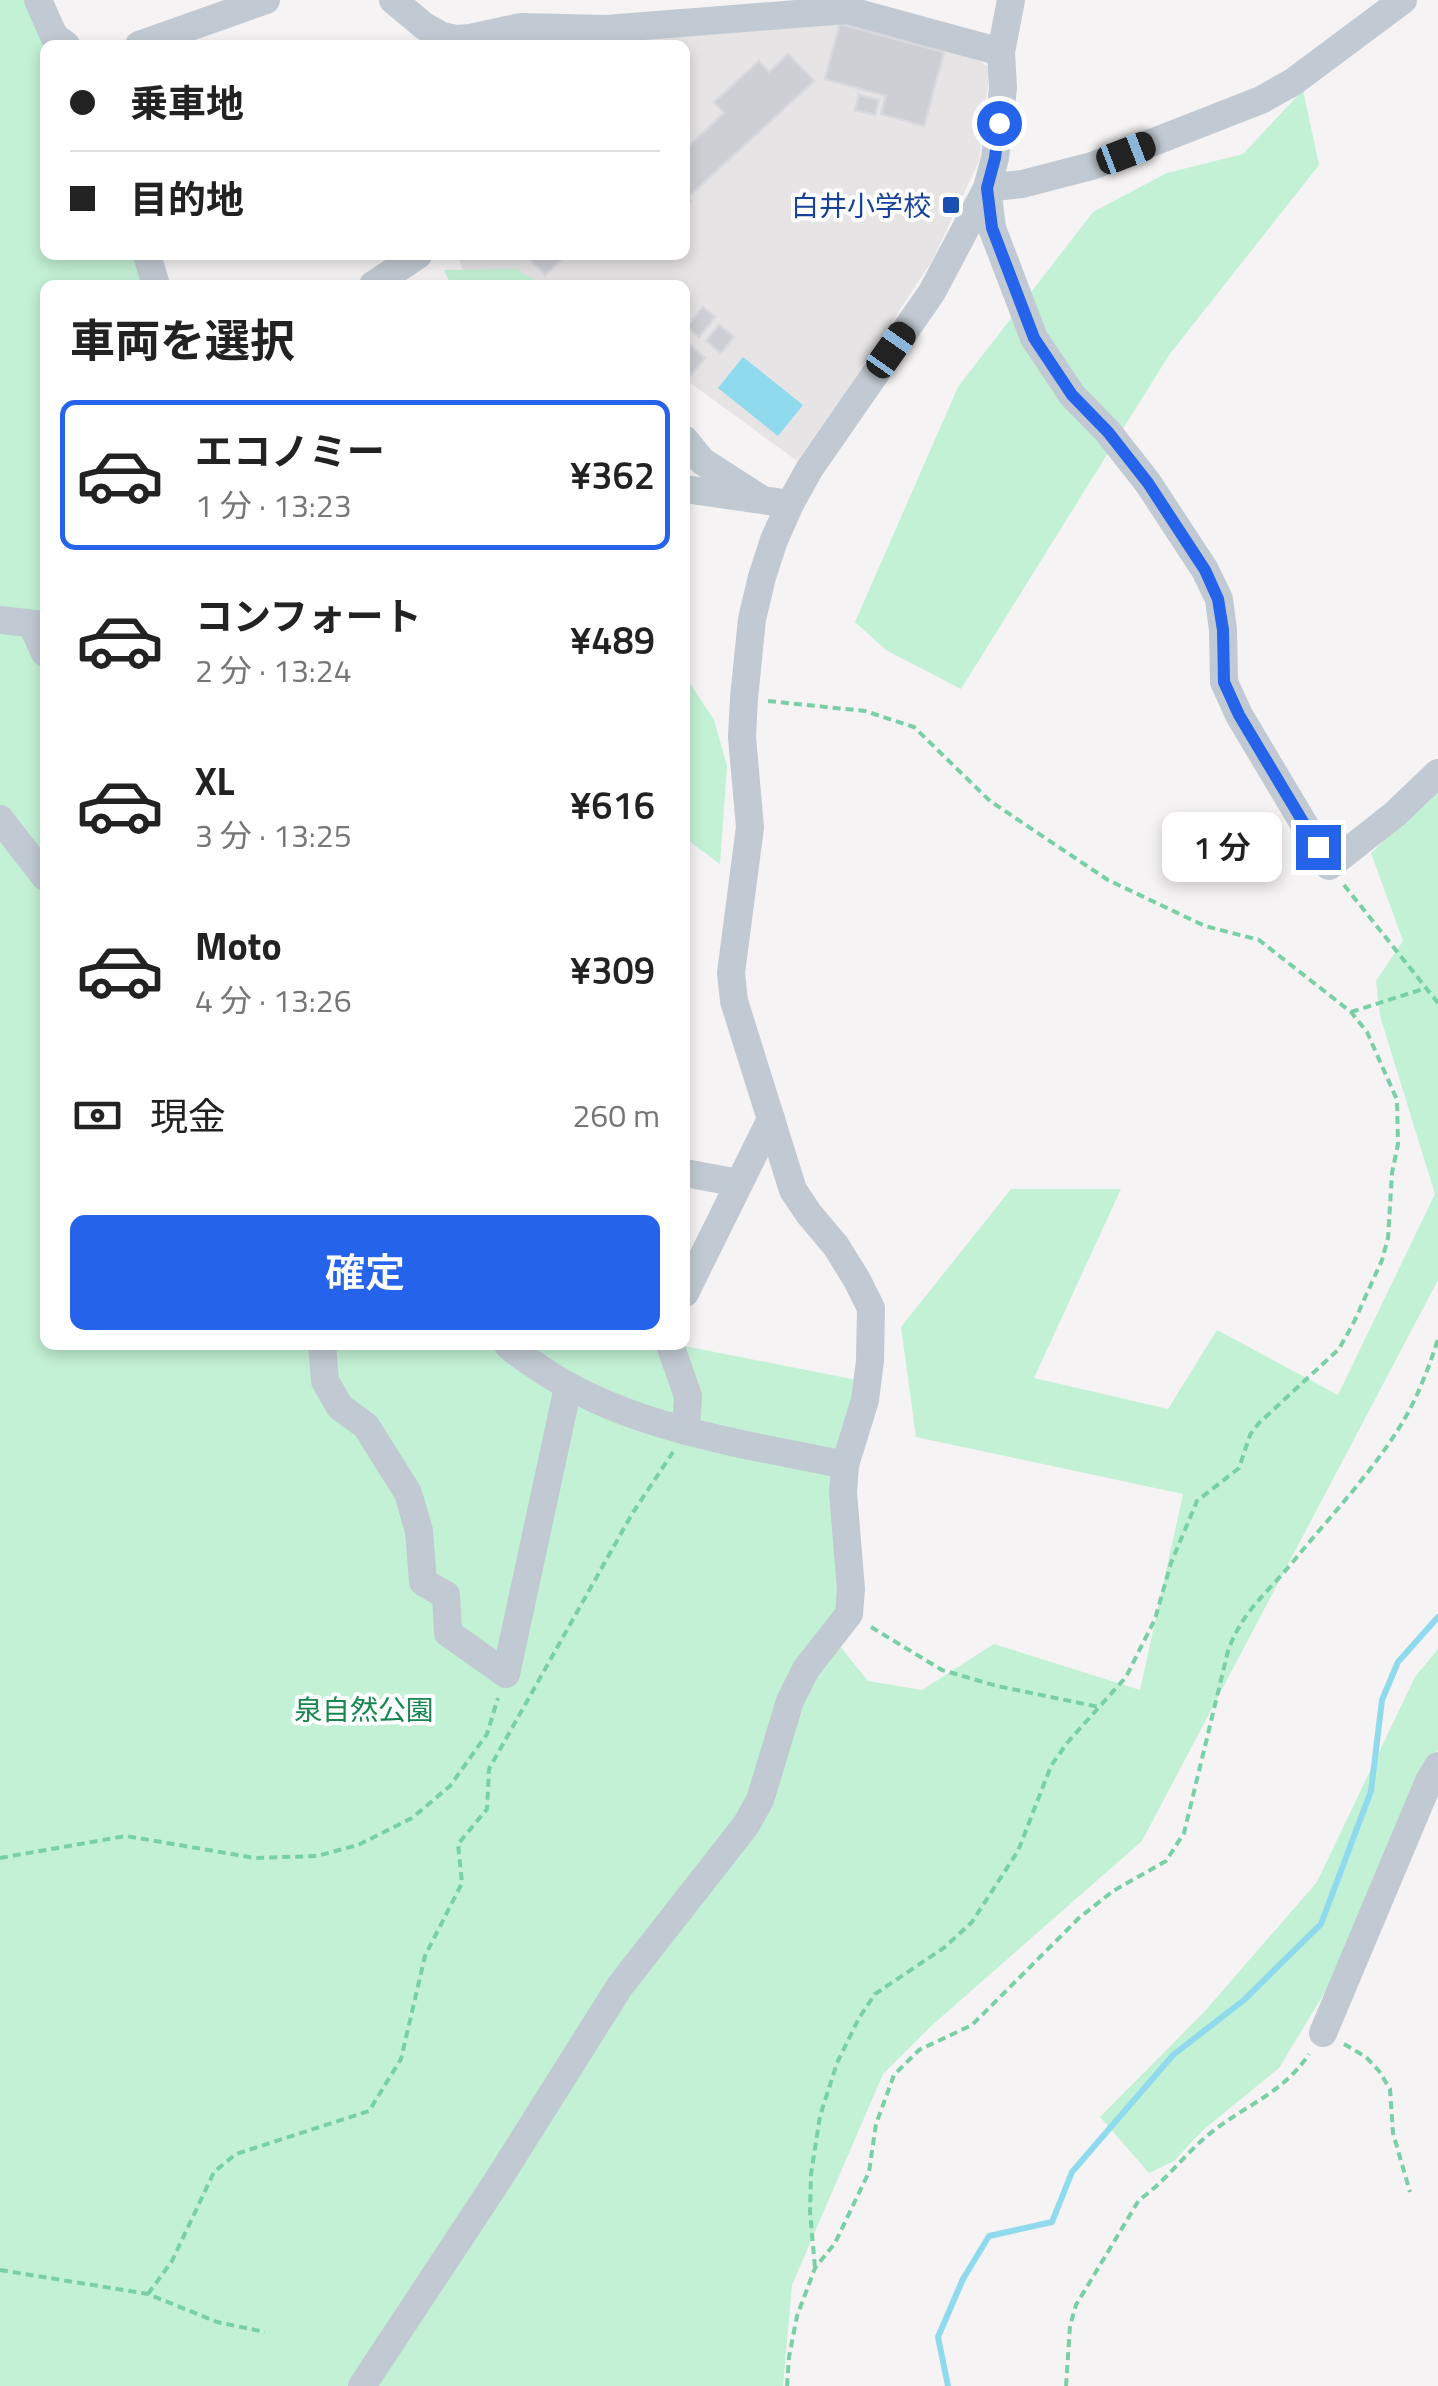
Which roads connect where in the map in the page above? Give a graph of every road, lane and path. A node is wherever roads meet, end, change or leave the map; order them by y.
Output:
1 (38, 0) edge
2 (266, 0) edge
3 (393, 0) edge
4 (1011, 0) edge
5 (1403, 0) edge
6 (746, 9) edge
7 (59, 40) edge
8 (153, 40) edge
9 (1000, 52) junction
10 (987, 188) junction
11 (410, 260) edge
12 (380, 280) edge
13 (690, 446) edge
14 (690, 490) edge
15 (777, 503) junction
16 (0, 620) edge
17 (38, 625) edge
18 (744, 698) junction
19 (1438, 773) edge
20 (0, 819) edge
21 (1329, 866) junction
22 (40, 871) edge
23 (1424, 988) junction
24 (1438, 1003) edge
25 (1352, 1012) junction
26 (771, 1119) junction
27 (690, 1174) edge
28 (740, 1183) junction
29 (690, 1283) edge
30 (1438, 1339) edge
31 (322, 1350) edge
32 (515, 1350) edge
33 (672, 1350) edge
34 (568, 1387) junction
35 (686, 1431) junction
36 (845, 1465) junction
37 (849, 1614) junction
38 (506, 1674) junction
39 (1100, 1707) junction
40 (1438, 1766) edge
41 (0, 1858) edge
42 (1323, 2033) junction
43 (1410, 2192) dead end
44 (815, 2268) junction
45 (0, 2270) edge
46 (148, 2294) junction
47 (265, 2332) dead end
48 (362, 2386) edge
49 (787, 2386) edge
50 (1066, 2386) edge

1 - 7 street
2 - 8 street
3 - 6 street
4 - 9 street
5 - 10 street
6 - 9 street
9 - 10 street
10 - 15 street
10 - 21 street
11 - 12 street
13 - 15 street
14 - 15 street
15 - 18 street
16 - 17 street
18 - 25 path
18 - 26 street
19 - 21 street
20 - 22 street
21 - 23 path
23 - 24 path
23 - 25 path
25 - 39 path
26 - 28 street
26 - 36 street
27 - 28 street
28 - 29 street
30 - 44 path
31 - 38 street
32 - 34 street
33 - 35 street
34 - 35 street
34 - 38 street
35 - 36 street
35 - 46 path
36 - 37 street
37 - 39 path
37 - 48 street
38 - 41 path
39 - 44 path
40 - 42 street
42 - 43 path
42 - 50 path
44 - 49 path
45 - 46 path
46 - 47 path

